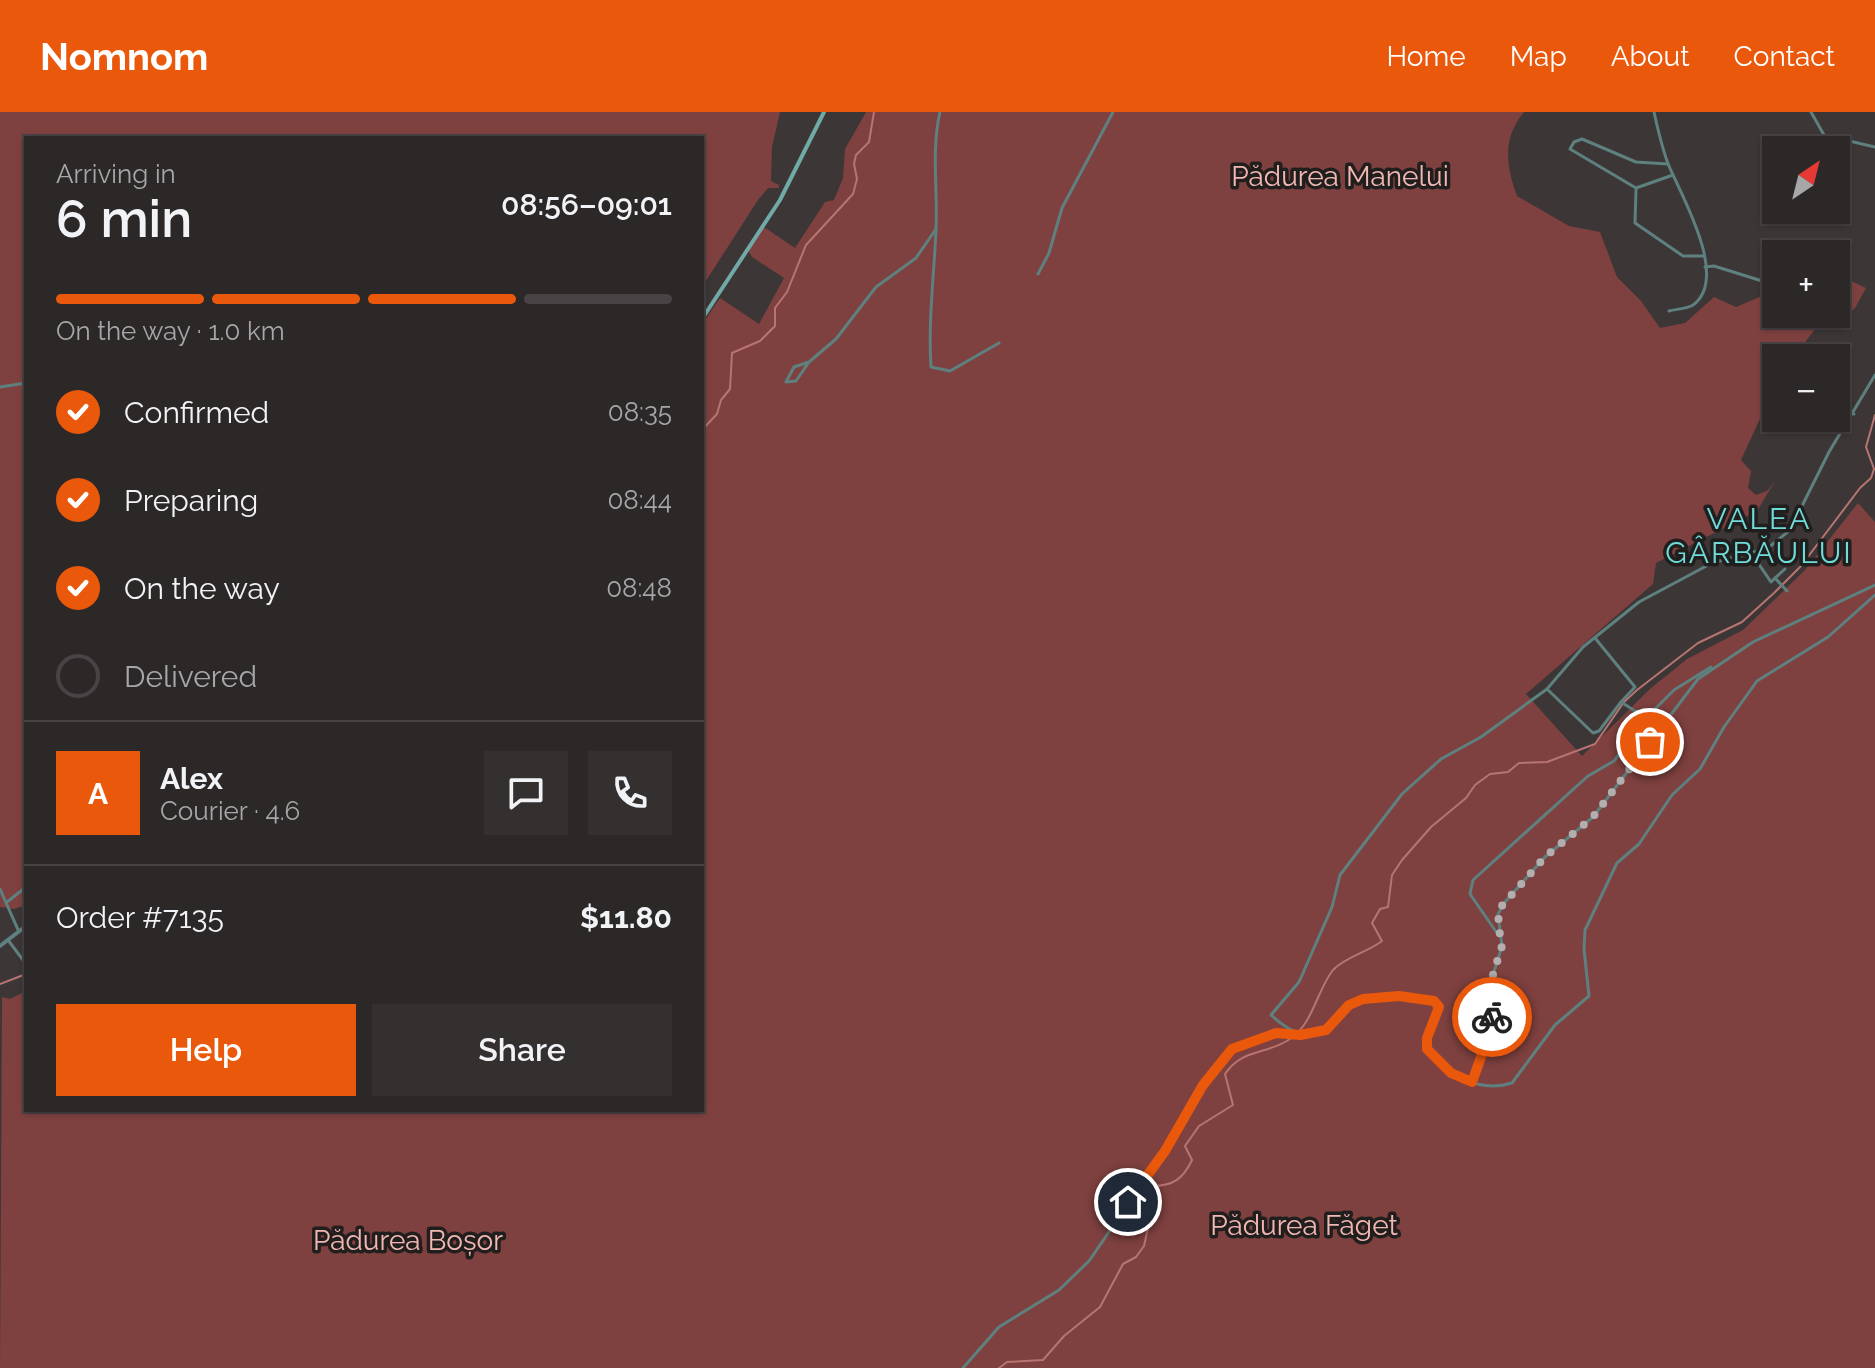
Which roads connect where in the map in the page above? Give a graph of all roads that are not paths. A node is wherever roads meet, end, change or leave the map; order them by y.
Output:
1 (824, 112) edge
2 (940, 112) edge
3 (1113, 112) edge
4 (1654, 112) edge
5 (1811, 112) edge
6 (1875, 147) edge
7 (1668, 164) junction
8 (1673, 175) junction
9 (1636, 188) junction
10 (936, 229) junction
11 (1704, 256) junction
12 (1705, 267) junction
13 (1038, 274) dead end
14 (1762, 281) edge
15 (1669, 311) dead end
16 (704, 316) edge
17 (999, 343) dead end
18 (809, 362) junction
19 (1875, 375) edge
20 (24, 383) edge
21 (0, 387) edge
22 (1850, 412) edge
23 (1854, 414) junction
24 (1768, 548) junction
25 (1785, 569) dead end
26 (1775, 578) junction
27 (1875, 585) edge
28 (1787, 591) dead end
29 (1875, 595) edge
30 (1595, 637) junction
31 (1714, 666) junction
32 (1547, 689) junction
33 (1623, 703) junction
34 (1646, 718) junction
35 (0, 889) edge
36 (24, 889) edge
37 (6, 904) junction
38 (24, 928) edge
39 (19, 932) junction
40 (1501, 939) junction
41 (8, 940) junction
42 (0, 946) edge
43 (24, 961) edge
44 (1292, 1033) junction
45 (1472, 1082) junction
46 (963, 1368) edge

1 - 16 main road
2 - 10 street
3 - 13 street
4 - 7 street
5 - 6 street
7 - 8 street
7 - 9 street
8 - 9 street
8 - 11 street
9 - 11 street
10 - 17 street
10 - 18 street
11 - 12 street
12 - 14 street
12 - 15 street
18 - 18 street
19 - 23 street
20 - 21 street
22 - 23 street
23 - 24 street
24 - 26 street
24 - 30 street
25 - 26 street
26 - 28 street
27 - 31 street
29 - 45 street
30 - 32 street
30 - 33 street
31 - 34 street
31 - 40 street
32 - 33 street
32 - 44 street
33 - 34 street
34 - 40 street
35 - 37 street
36 - 37 street
37 - 39 street
38 - 39 street
39 - 41 street
40 - 45 street
41 - 42 street
41 - 43 street
44 - 45 street
44 - 46 street

